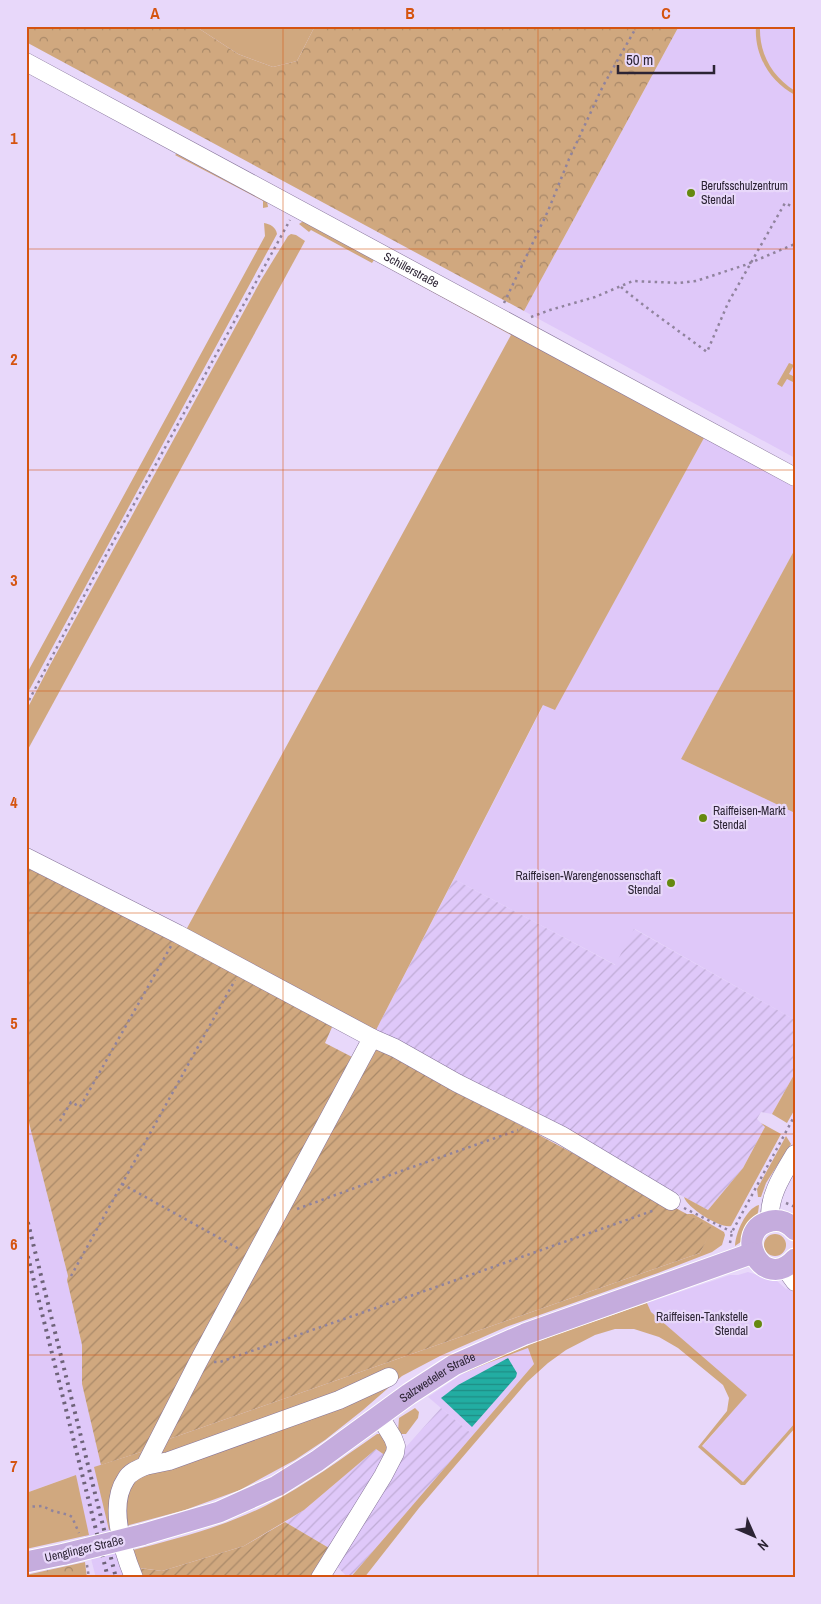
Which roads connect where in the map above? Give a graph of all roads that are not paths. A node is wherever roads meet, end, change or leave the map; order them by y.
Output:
1 (26, 62) edge
2 (795, 477) edge
3 (26, 856) edge
4 (372, 1038) junction
5 (795, 1154) edge
6 (671, 1201) road end
7 (770, 1221) junction
8 (795, 1230) edge
9 (753, 1253) junction
10 (791, 1270) edge
11 (389, 1378) dead end
12 (379, 1416) junction
13 (145, 1466) junction
14 (141, 1535) joint
15 (26, 1562) edge
16 (134, 1578) edge
17 (320, 1578) edge

1 - 2 street, Schillerstraße
3 - 4 street
4 - 6 street
4 - 13 street
5 - 7 street
7 - 8 main road
7 - 9 main road
9 - 10 main road
9 - 12 main road, Salzwedeler Straße
11 - 13 street
12 - 14 main road, Salzwedeler Straße
12 - 17 street
13 - 16 street
14 - 15 main road, Uenglinger Straße, bridge

